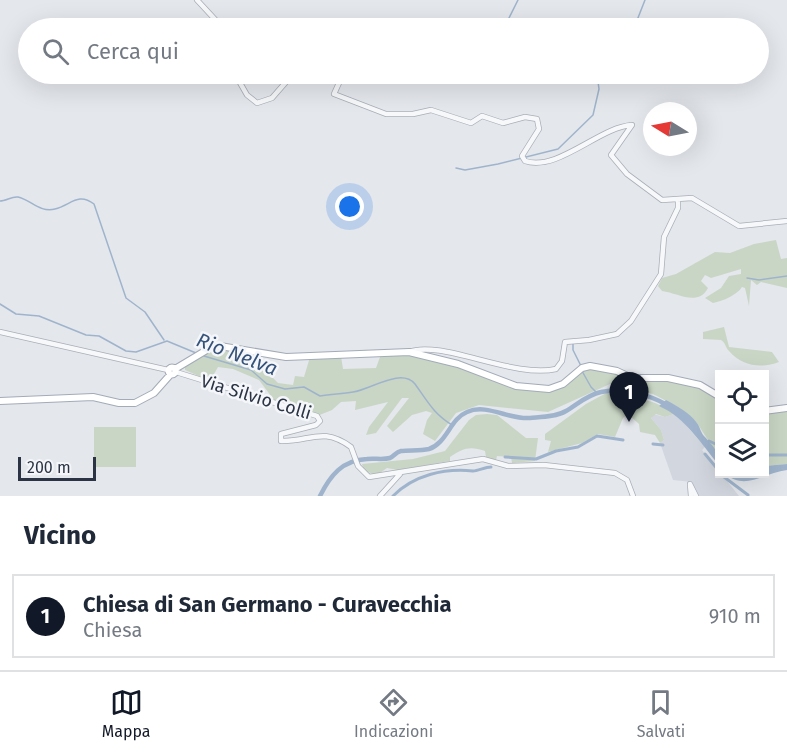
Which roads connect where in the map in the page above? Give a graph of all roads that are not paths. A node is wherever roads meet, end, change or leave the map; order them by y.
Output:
1 (197, 0) edge
2 (214, 18) edge
3 (241, 84) edge
4 (285, 84) edge
5 (338, 84) edge
6 (678, 199) junction
7 (787, 221) edge
8 (0, 334) edge
9 (409, 352) junction
10 (172, 372) junction
11 (715, 394) edge
12 (0, 401) edge
13 (787, 408) edge
14 (769, 410) edge
15 (402, 473) junction
16 (385, 476) junction
17 (389, 483) junction
18 (380, 495) edge
19 (633, 496) edge
20 (691, 496) edge
21 (696, 496) edge

1 - 2 street
3 - 4 street
5 - 6 street
6 - 7 street
6 - 9 street
8 - 10 street
9 - 10 main road
9 - 11 main road
10 - 12 main road
10 - 16 street, Via Silvio Colli
13 - 14 main road
15 - 16 street
15 - 17 street
15 - 19 street
16 - 17 street
16 - 18 street
17 - 18 street
20 - 21 street

